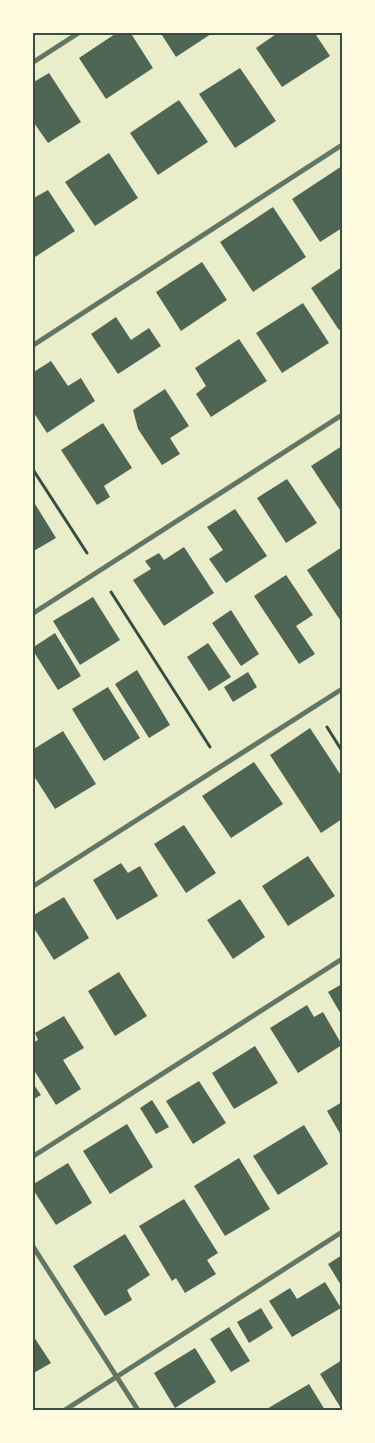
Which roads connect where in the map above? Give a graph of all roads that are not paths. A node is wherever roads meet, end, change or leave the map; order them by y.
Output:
1 (80, 32) edge
2 (32, 63) edge
3 (342, 146) edge
4 (32, 346) edge
5 (342, 414) edge
6 (32, 614) edge
7 (342, 689) edge
8 (32, 887) edge
9 (342, 959) edge
10 (32, 1157) edge
11 (342, 1232) edge
12 (32, 1245) edge
13 (116, 1378) junction
14 (64, 1410) edge
15 (138, 1410) edge

1 - 2 street
3 - 4 street
5 - 6 street
7 - 8 street
9 - 10 street
11 - 13 street
12 - 13 street
13 - 14 street
13 - 15 street

